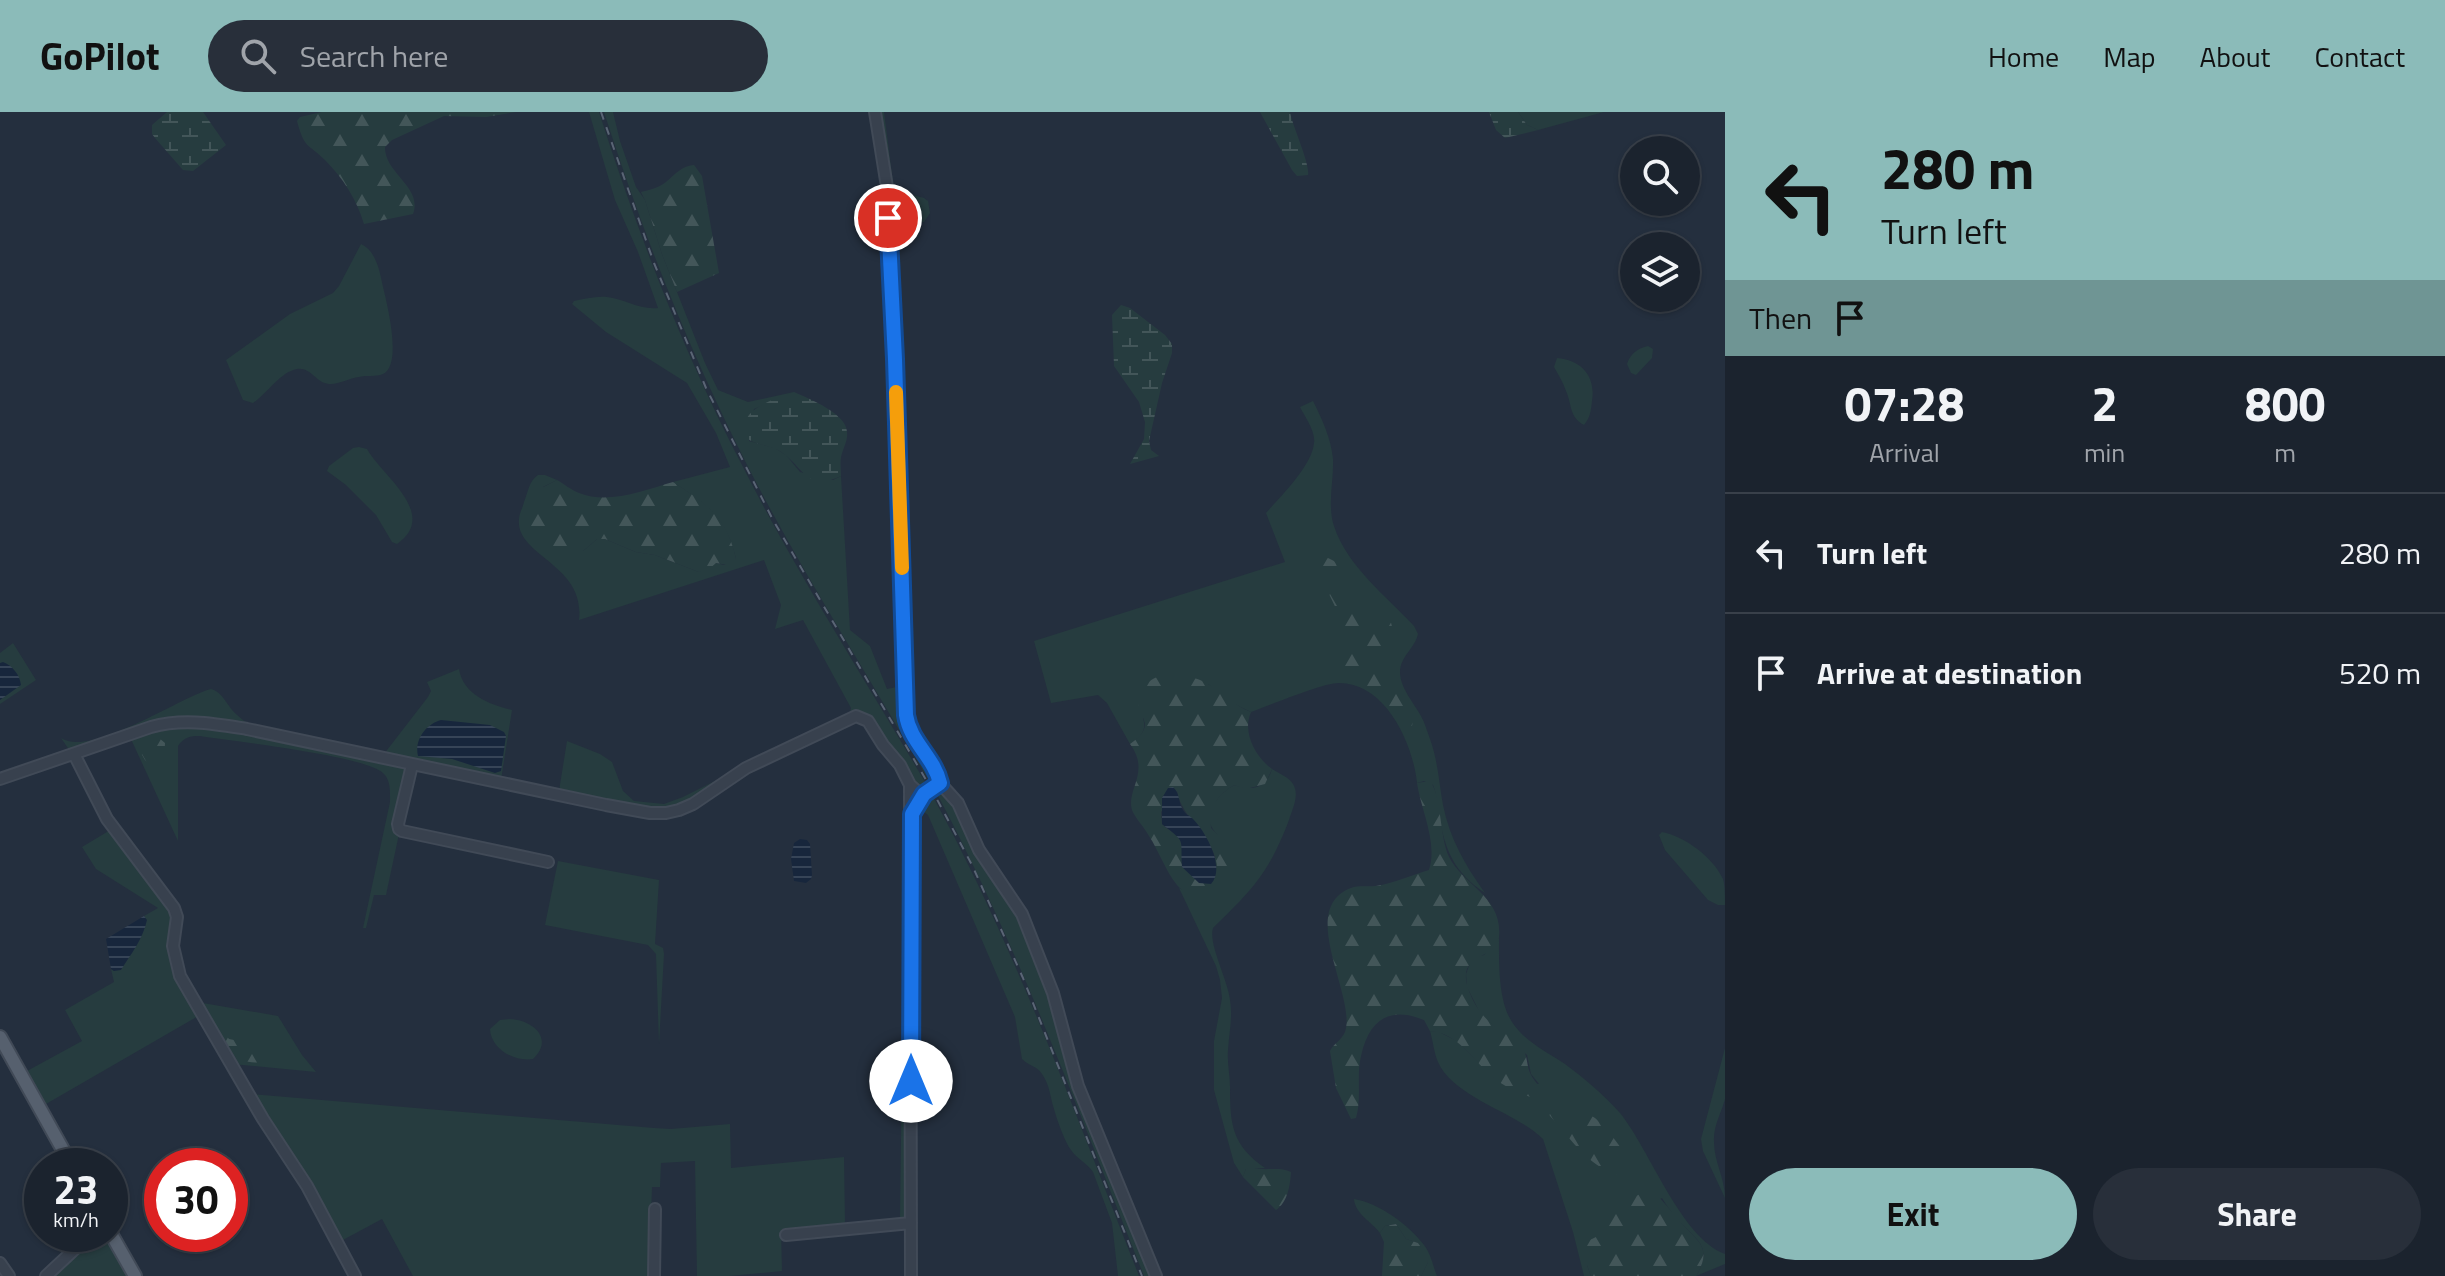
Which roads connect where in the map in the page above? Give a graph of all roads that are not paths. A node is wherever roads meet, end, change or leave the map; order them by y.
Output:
1 (875, 112) edge
2 (74, 754) junction
3 (412, 765) junction
4 (0, 779) edge
5 (940, 783) junction
6 (910, 785) junction
7 (924, 794) junction
8 (912, 814) junction
9 (548, 862) dead end
10 (0, 1037) edge
11 (62, 1148) edge
12 (655, 1209) dead end
13 (911, 1223) junction
14 (786, 1235) dead end
15 (72, 1252) edge
16 (121, 1252) edge
17 (0, 1263) edge
18 (9, 1276) edge
19 (46, 1276) edge
20 (135, 1276) edge
21 (355, 1276) edge
22 (654, 1276) edge
23 (911, 1276) edge
24 (1156, 1276) edge

1 - 5 street
2 - 3 street
2 - 4 street
2 - 21 street
3 - 6 street
3 - 9 street
5 - 7 street
5 - 24 street
6 - 7 street
6 - 8 street
7 - 8 street
8 - 13 street
10 - 11 main road
12 - 22 street
13 - 14 street
13 - 23 street
15 - 19 street
16 - 20 main road
17 - 18 street

